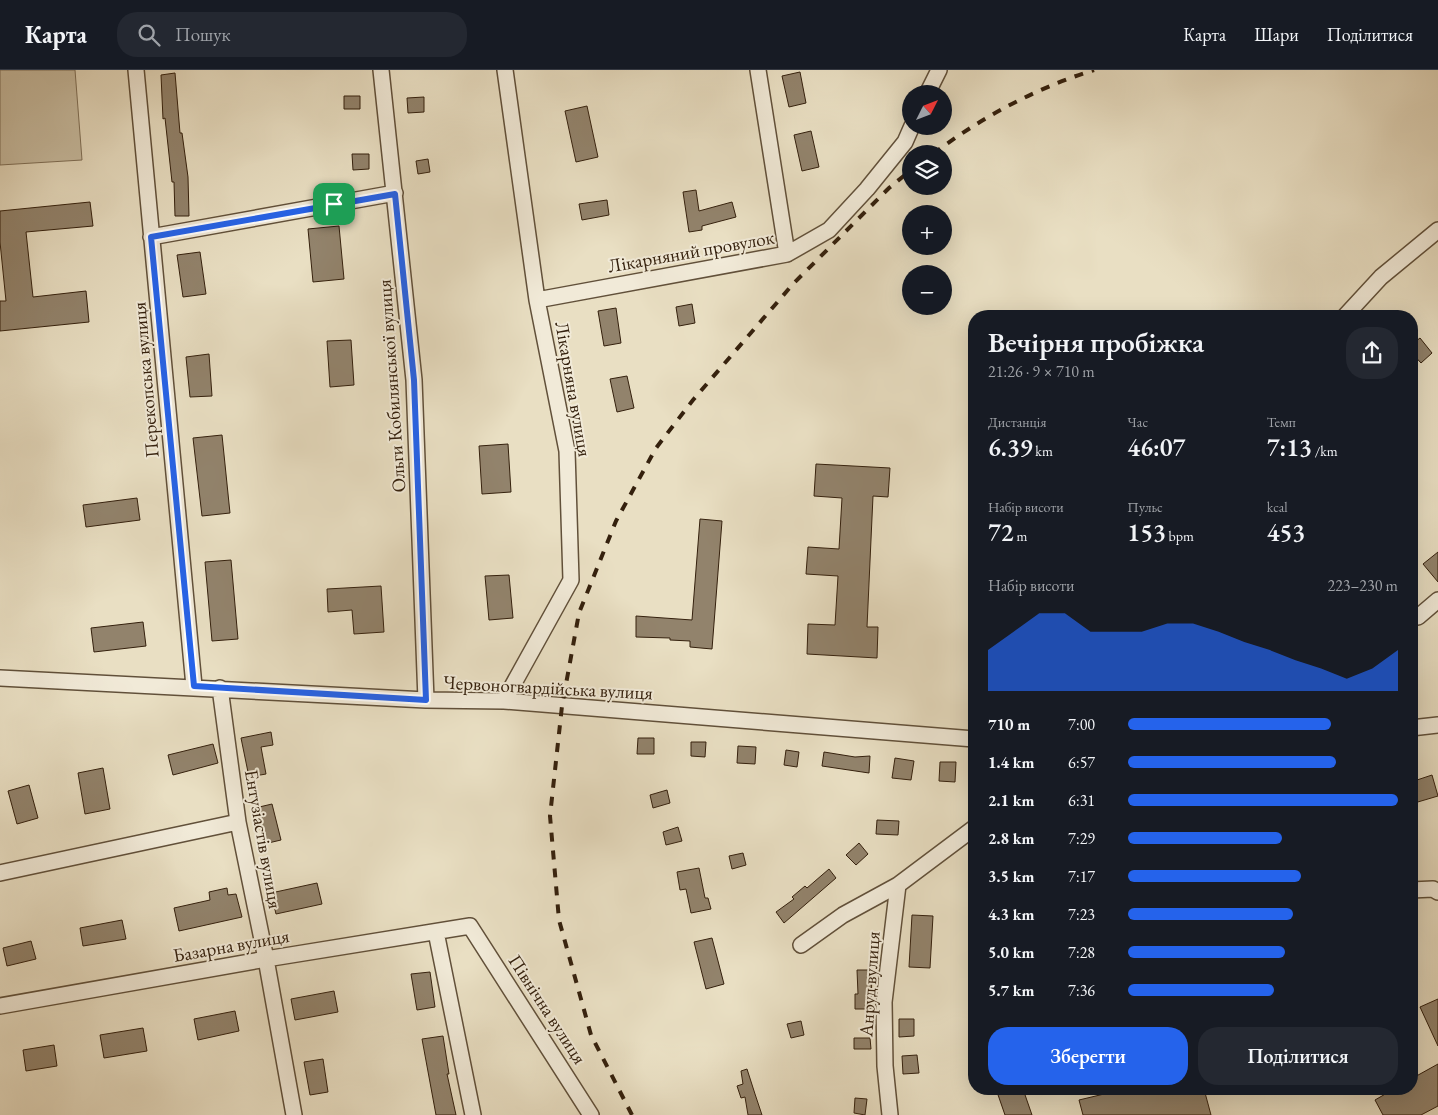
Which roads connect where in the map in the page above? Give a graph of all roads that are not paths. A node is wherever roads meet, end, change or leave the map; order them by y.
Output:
1 (136, 70) edge
2 (381, 70) edge
3 (505, 70) edge
4 (758, 70) edge
5 (938, 70) edge
6 (931, 85) edge
7 (908, 135) edge
8 (395, 194) junction
9 (1438, 230) edge
10 (151, 237) junction
11 (787, 254) junction
12 (537, 300) junction
13 (1351, 310) edge
14 (1438, 600) edge
15 (1418, 616) dead end
16 (0, 678) edge
17 (194, 686) junction
18 (220, 688) junction
19 (426, 700) junction
20 (504, 701) junction
21 (1438, 725) edge
22 (1418, 727) edge
23 (968, 739) edge
24 (238, 822) junction
25 (968, 832) edge
26 (0, 873) edge
27 (898, 885) junction
28 (1418, 889) edge
29 (1438, 892) edge
30 (470, 926) joint
31 (436, 932) junction
32 (801, 945) dead end
33 (266, 959) junction
34 (0, 1006) edge
35 (294, 1115) edge
36 (473, 1115) edge
37 (591, 1115) edge
38 (890, 1115) edge

1 - 10 street, Перекопська вулиця
2 - 8 street, Ольги Кобилянської вулиця
3 - 12 street, Лікарняна вулиця
4 - 11 street, Лікарняний провулок
5 - 6 street
7 - 11 street
8 - 10 street
8 - 19 street, Ольги Кобилянської вулиця
9 - 13 street
10 - 17 street, Перекопська вулиця
11 - 12 street, Лікарняний провулок
12 - 20 street, Лікарняна вулиця
14 - 15 street
16 - 17 street, Червоногвардійська вулиця
17 - 18 street, Червоногвардійська вулиця
18 - 19 street, Червоногвардійська вулиця
18 - 24 street, Ентузіастів вулиця
19 - 20 street, Червоногвардійська вулиця
20 - 23 street, Червоногвардійська вулиця
21 - 22 street
24 - 26 street
24 - 33 street, Ентузіастів вулиця
25 - 27 street
27 - 32 street
27 - 38 street, Анруд вулиця
28 - 29 street
30 - 31 street, Базарна вулиця
30 - 37 street, Північна вулиця
31 - 33 street, Базарна вулиця
31 - 36 street
33 - 34 street, Базарна вулиця
33 - 35 street, Ентузіастів вулиця

